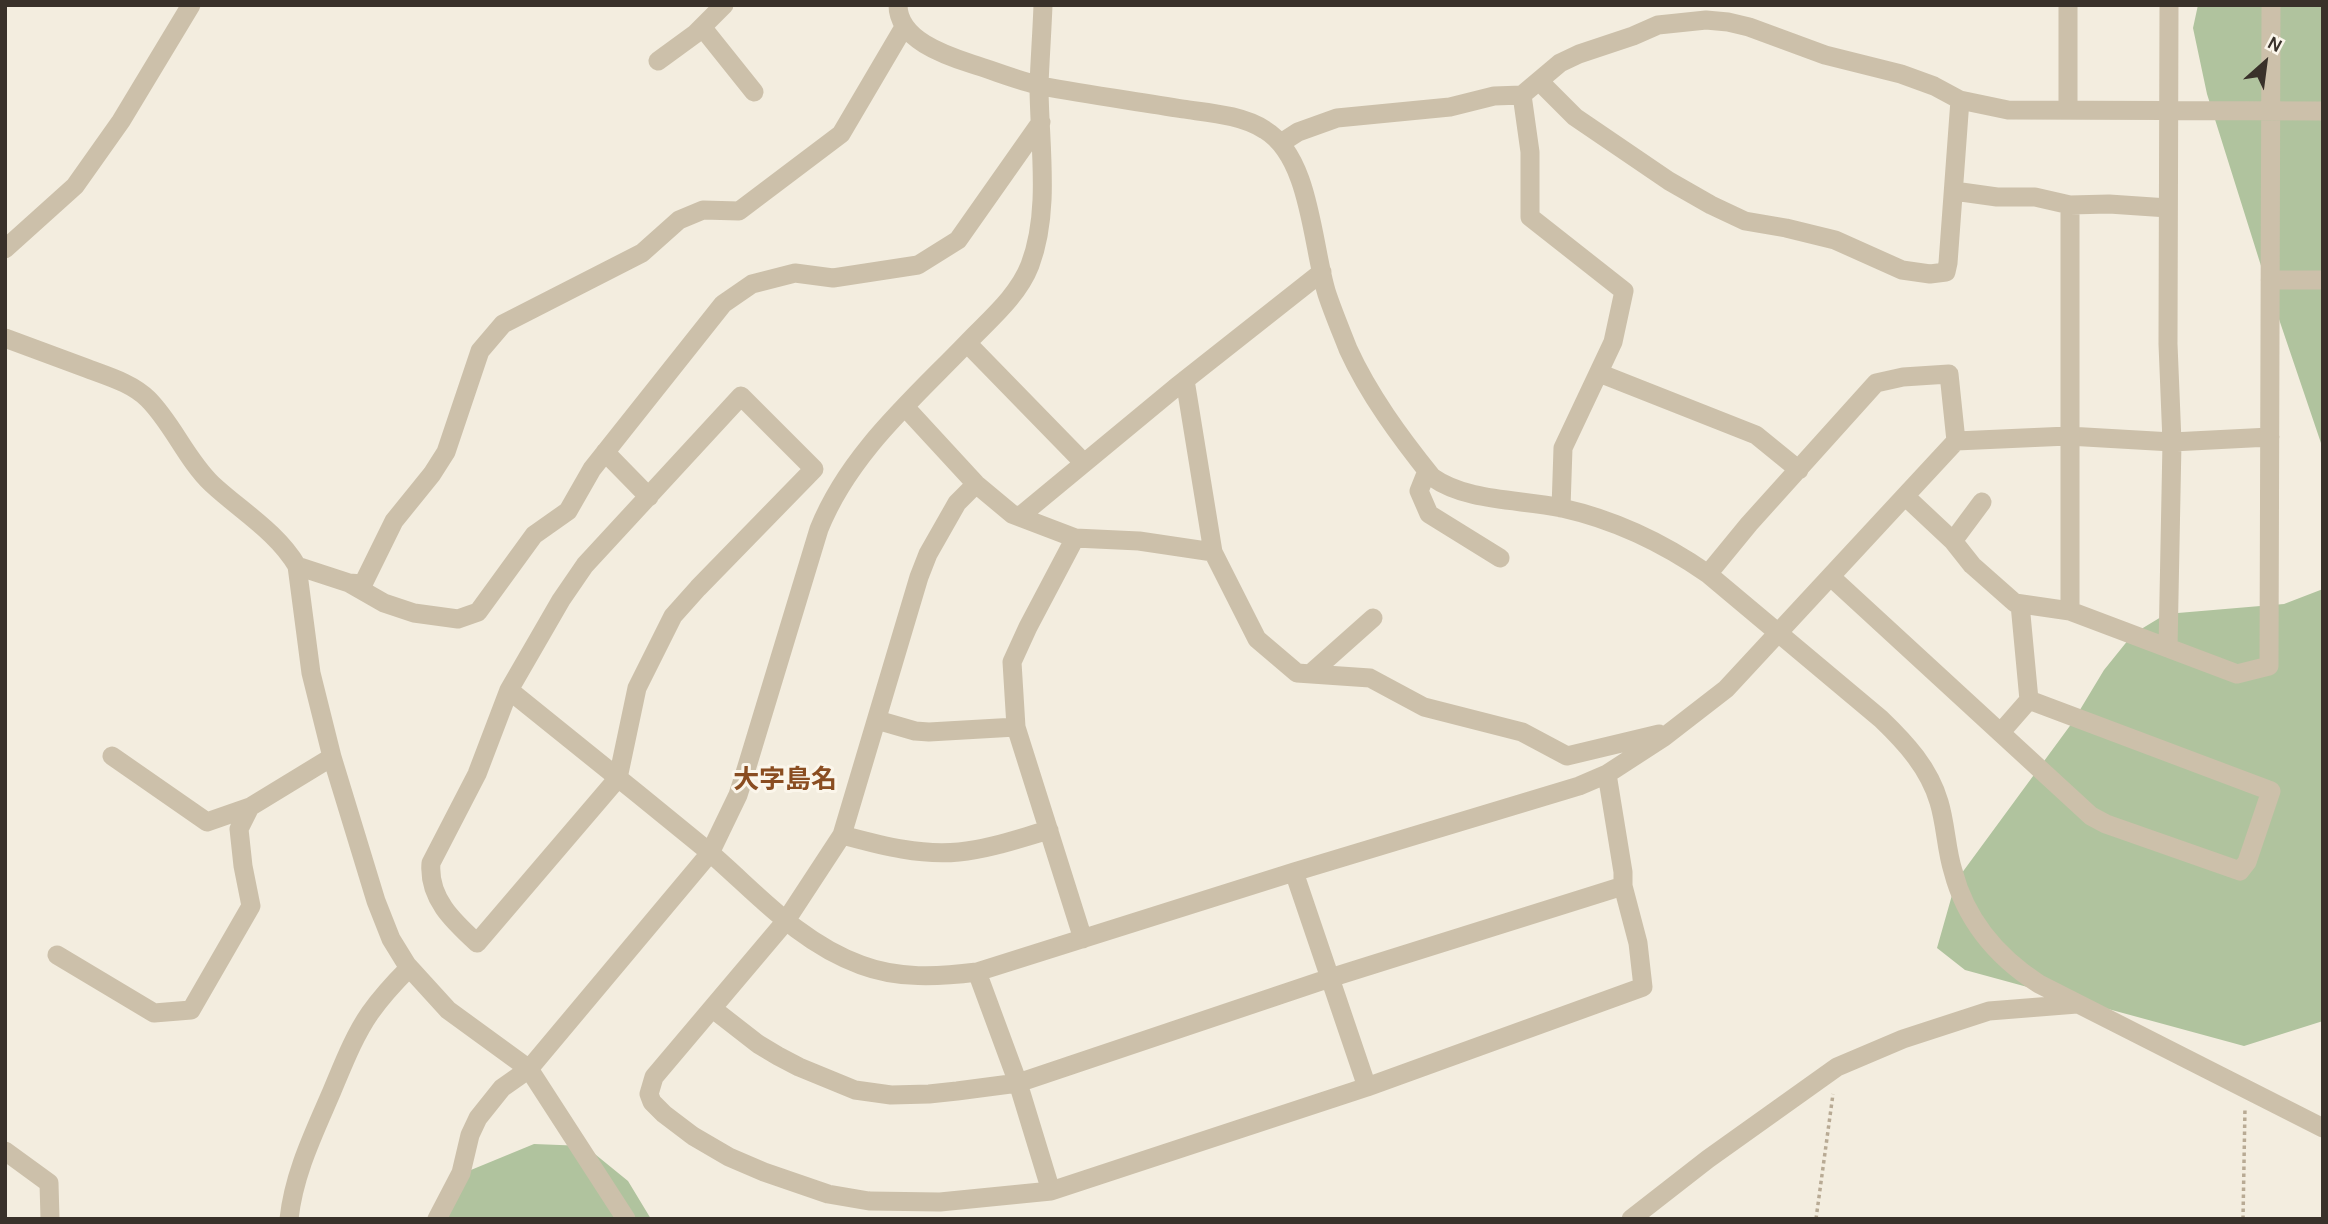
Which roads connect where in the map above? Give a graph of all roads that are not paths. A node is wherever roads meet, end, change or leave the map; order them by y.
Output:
1 (191, 5) edge
2 (724, 5) edge
3 (898, 5) edge
4 (1043, 5) edge
5 (2068, 5) edge
6 (2169, 5) edge
7 (2271, 5) edge
8 (702, 27) junction
9 (904, 27) junction
10 (658, 61) dead end
11 (1539, 80) junction
12 (1039, 86) junction
13 (754, 92) dead end
14 (1522, 96) junction
15 (1961, 100) junction
16 (2068, 110) junction
17 (2168, 110) junction
18 (2271, 111) junction
19 (2323, 111) edge
20 (1041, 122) junction
21 (1281, 143) junction
22 (1954, 191) junction
23 (2070, 205) junction
24 (2168, 208) junction
25 (5, 249) edge
26 (1322, 272) junction
27 (2270, 280) junction
28 (2323, 281) edge
29 (5, 339) edge
30 (967, 343) junction
31 (1599, 373) junction
32 (1185, 380) junction
33 (905, 407) junction
34 (2070, 436) junction
35 (2270, 437) junction
36 (1956, 441) junction
37 (2172, 442) junction
38 (606, 452) junction
39 (1084, 463) junction
40 (1799, 470) junction
41 (1427, 471) junction
42 (976, 484) junction
43 (1905, 496) junction
44 (649, 497) junction
45 (1982, 502) dead end
46 (1561, 508) junction
47 (1019, 517) junction
48 (1075, 538) junction
49 (1953, 541) junction
50 (1213, 552) junction
51 (1500, 558) dead end
52 (297, 566) junction
53 (1708, 574) junction
54 (1831, 577) junction
55 (349, 583) junction
56 (2020, 604) junction
57 (2070, 611) junction
58 (1373, 618) dead end
59 (1778, 634) junction
60 (2168, 648) junction
61 (1310, 674) junction
62 (509, 690) junction
63 (2029, 700) junction
64 (877, 720) junction
65 (1016, 727) junction
66 (1672, 731) junction
67 (2001, 732) junction
68 (112, 756) dead end
69 (332, 757) junction
70 (1607, 774) junction
71 (618, 778) junction
72 (250, 807) junction
73 (1049, 830) junction
74 (842, 835) junction
75 (710, 853) junction
76 (1294, 872) junction
77 (1623, 886) junction
78 (785, 922) junction
79 (1083, 939) junction
80 (57, 955) dead end
81 (409, 968) junction
82 (976, 972) junction
83 (1331, 978) junction
84 (2078, 1004) junction
85 (713, 1009) junction
86 (529, 1069) junction
87 (1018, 1083) junction
88 (1367, 1087) junction
89 (2323, 1128) edge
90 (5, 1151) edge
91 (1051, 1191) junction
92 (50, 1219) edge
93 (289, 1219) edge
94 (437, 1219) edge
95 (626, 1219) edge
96 (1631, 1219) edge

1 - 25 street
2 - 8 street
3 - 9 street
4 - 12 street
5 - 16 street
6 - 17 street
7 - 18 street
8 - 10 street
8 - 13 street
9 - 12 street
9 - 55 street
11 - 14 street
11 - 15 street
11 - 22 street
12 - 20 street
12 - 21 street
14 - 21 street
14 - 31 street
15 - 16 street
15 - 22 street
16 - 17 street
17 - 18 street
17 - 24 street
18 - 19 street
18 - 27 street
20 - 30 street
20 - 38 street
21 - 26 street
22 - 23 street
23 - 24 street
23 - 34 street
24 - 37 street
26 - 32 street
26 - 41 street
27 - 28 street
27 - 35 street
29 - 52 street
30 - 33 street
30 - 39 street
31 - 40 street
31 - 46 street
32 - 39 street
32 - 50 street
33 - 42 street
33 - 75 street
34 - 36 street
34 - 37 street
34 - 57 street
35 - 37 street
35 - 60 street
36 - 40 street
36 - 43 street
37 - 60 street
38 - 44 street
38 - 55 street
39 - 47 street
40 - 53 street
41 - 46 street
41 - 51 street
42 - 47 street
42 - 64 street
43 - 49 street
43 - 54 street
44 - 62 street
44 - 71 street
45 - 49 street
46 - 53 street
47 - 48 street
48 - 50 street
48 - 65 street
49 - 56 street
50 - 61 street
52 - 55 street
52 - 69 street
53 - 59 street
54 - 59 street
54 - 67 street
56 - 57 street
56 - 63 street
57 - 60 street
58 - 61 street
59 - 66 street
59 - 84 street
61 - 66 street
62 - 71 street
62 - 71 street
63 - 67 street
63 - 67 street
64 - 65 street
64 - 74 street
65 - 73 street
66 - 70 street
68 - 72 street
69 - 72 street
69 - 81 street
70 - 76 street
70 - 77 street
71 - 75 street
72 - 80 street
73 - 74 street
73 - 79 street
74 - 78 street
75 - 78 street
75 - 86 street
76 - 79 street
76 - 83 street
77 - 83 street
77 - 88 street
78 - 82 street
78 - 85 street
79 - 82 street
81 - 86 street
81 - 93 street
82 - 87 street
83 - 87 street
83 - 88 street
84 - 89 street
84 - 96 street
85 - 87 street
85 - 91 street
86 - 94 street
86 - 95 street
87 - 91 street
88 - 91 street
90 - 92 street

